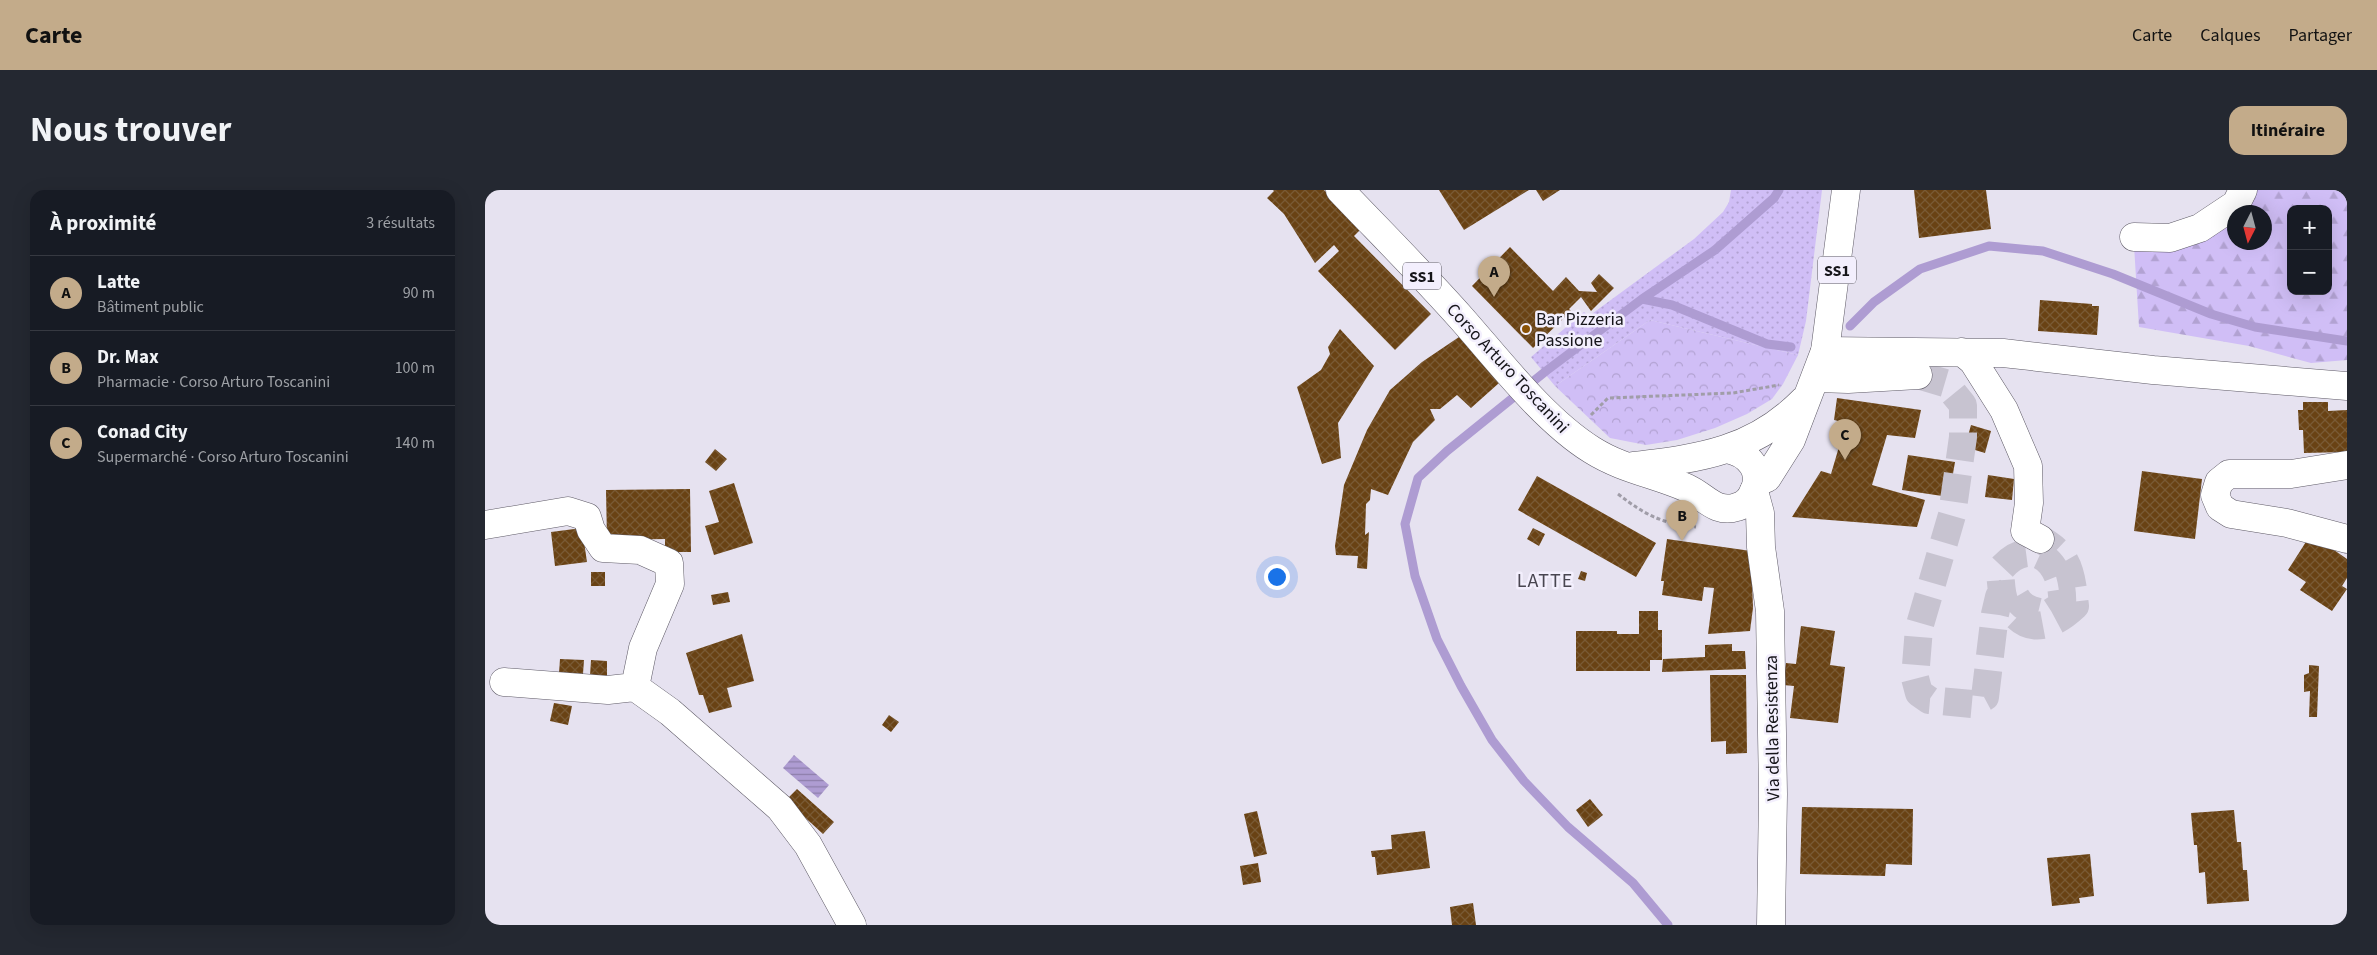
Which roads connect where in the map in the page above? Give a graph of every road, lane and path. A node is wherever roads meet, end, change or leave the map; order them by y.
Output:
1 (1340, 190) edge
2 (1847, 190) edge
3 (2243, 190) edge
4 (2134, 236) dead end
5 (1825, 351) junction
6 (1962, 352) junction
7 (1918, 375) tunnel mouth
8 (2347, 386) edge
9 (1811, 388) junction
10 (1590, 416) dead end
11 (1718, 452) junction
12 (2347, 465) edge
13 (1625, 467) junction
14 (1756, 487) junction
15 (1721, 507) junction
16 (485, 525) edge
17 (1760, 532) junction
18 (2040, 539) tunnel mouth
19 (2347, 539) edge
20 (504, 682) dead end
21 (635, 687) junction
22 (852, 925) edge
23 (1771, 925) edge

1 - 13 main road, Corso Arturo Toscanini / SS1
2 - 5 main road, SS1
3 - 4 main road
5 - 6 main road
5 - 9 main road, SS1
6 - 8 main road
6 - 18 main road
7 - 9 main road
9 - 10 path
9 - 11 main road, SS1
9 - 14 main road, SS1
11 - 13 main road, SS1
11 - 14 main road
11 - 15 main road
12 - 19 main road
13 - 15 main road, Corso Arturo Toscanini / SS1
14 - 15 main road, SS1
14 - 17 main road, Via della Resistenza
15 - 17 main road
16 - 21 main road
17 - 23 main road, Via della Resistenza
20 - 21 main road
21 - 22 main road

